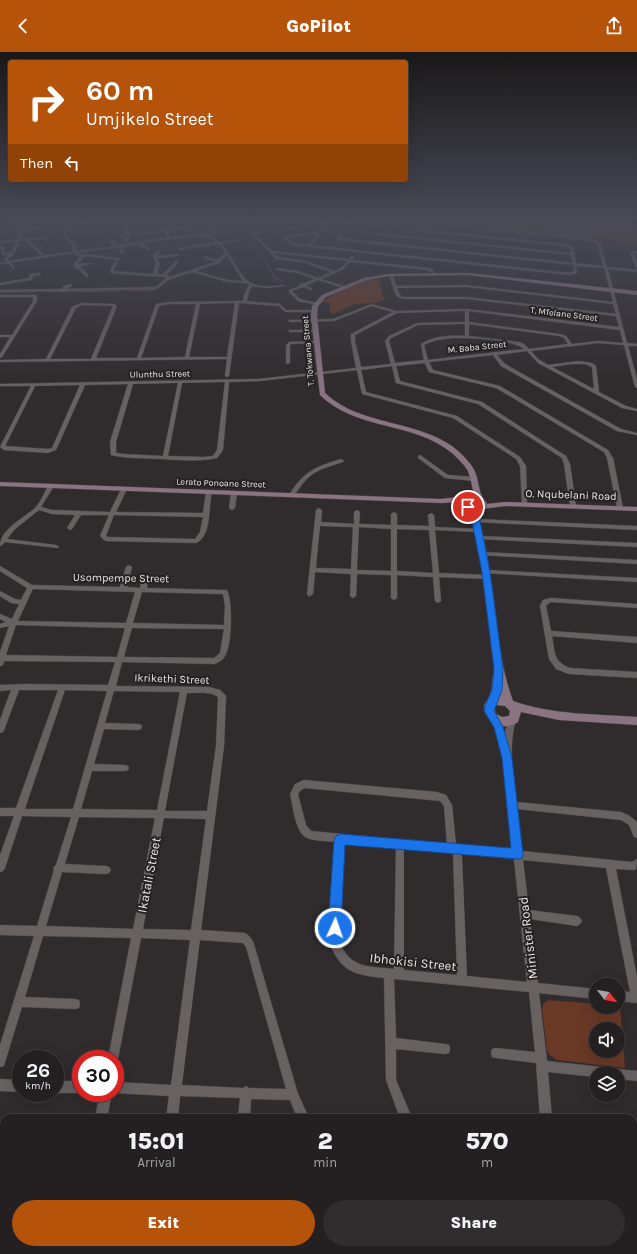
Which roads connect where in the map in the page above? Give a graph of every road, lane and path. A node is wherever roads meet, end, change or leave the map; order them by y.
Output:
1 (40, 274) dead end
2 (136, 274) edge
3 (184, 274) edge
4 (205, 274) edge
5 (240, 274) edge
6 (305, 274) edge
7 (329, 274) edge
8 (429, 274) edge
9 (469, 274) edge
10 (608, 274) edge
11 (155, 275) joint
12 (164, 275) joint
13 (391, 275) junction
14 (318, 278) junction
15 (167, 280) junction
16 (0, 284) edge
17 (249, 284) junction
18 (71, 285) dead end
19 (301, 285) junction
20 (284, 286) dead end
21 (343, 287) junction
22 (395, 287) junction
23 (37, 289) junction
24 (311, 289) dead end
25 (62, 290) junction
26 (612, 290) junction
27 (0, 291) edge
28 (466, 292) junction
29 (637, 293) edge
30 (0, 296) edge
31 (35, 296) junction
32 (236, 302) junction
33 (245, 302) junction
34 (198, 303) junction
35 (615, 303) junction
36 (316, 304) junction
37 (466, 310) junction
38 (314, 311) junction
39 (396, 312) junction
40 (618, 316) junction
41 (290, 321) dead end
42 (315, 321) junction
43 (467, 323) junction
44 (622, 329) junction
45 (290, 331) dead end
46 (315, 331) junction
47 (0, 336) edge
48 (13, 336) junction
49 (467, 337) junction
50 (316, 342) junction
51 (625, 343) junction
52 (572, 345) junction
53 (637, 345) edge
54 (527, 350) junction
55 (494, 354) junction
56 (0, 357) edge
57 (187, 358) junction
58 (230, 358) junction
59 (139, 359) junction
60 (93, 360) junction
61 (0, 361) edge
62 (47, 361) junction
63 (426, 361) junction
64 (288, 363) dead end
65 (392, 365) junction
66 (548, 366) junction
67 (358, 369) junction
68 (319, 373) junction
69 (227, 379) junction
70 (180, 382) junction
71 (132, 383) junction
72 (34, 384) junction
73 (83, 384) junction
74 (0, 385) edge
75 (637, 387) edge
76 (597, 392) junction
77 (637, 410) edge
78 (637, 434) edge
79 (420, 456) dead end
80 (165, 458) junction
81 (340, 461) dead end
82 (474, 482) junction
83 (0, 484) edge
84 (51, 486) junction
85 (124, 489) junction
86 (209, 492) junction
87 (234, 493) junction
88 (292, 495) junction
89 (467, 502) junction
90 (480, 503) junction
91 (525, 505) junction
92 (573, 506) junction
93 (38, 508) junction
94 (232, 508) dead end
95 (620, 508) junction
96 (637, 509) edge
97 (319, 510) dead end
98 (357, 512) dead end
99 (79, 513) junction
100 (112, 514) junction
101 (394, 514) dead end
102 (205, 515) junction
103 (431, 515) dead end
104 (318, 524) junction
105 (356, 525) junction
106 (394, 527) junction
107 (70, 528) dead end
108 (637, 528) edge
109 (432, 529) junction
110 (478, 530) junction
111 (2, 542) edge
112 (637, 545) edge
113 (56, 547) dead end
114 (483, 554) junction
115 (637, 562) edge
116 (0, 568) edge
117 (129, 568) dead end
118 (313, 570) junction
119 (354, 571) junction
120 (394, 572) junction
121 (436, 574) junction
122 (486, 575) junction
123 (145, 577) dead end
124 (637, 580) edge
125 (31, 587) junction
126 (123, 589) junction
127 (141, 590) junction
128 (0, 593) edge
129 (310, 594) dead end
130 (353, 596) dead end
131 (394, 598) dead end
132 (438, 601) dead end
133 (23, 603) junction
134 (637, 606) edge
135 (0, 616) edge
136 (13, 623) junction
137 (0, 626) edge
138 (129, 626) junction
139 (226, 627) junction
140 (549, 634) junction
141 (637, 640) edge
142 (1, 660) edge
143 (118, 660) junction
144 (499, 669) junction
145 (637, 675) edge
146 (0, 688) edge
147 (16, 688) junction
148 (62, 688) junction
149 (111, 689) junction
150 (184, 690) junction
151 (493, 702) junction
152 (511, 704) junction
153 (558, 715) junction
154 (494, 719) junction
155 (513, 720) junction
156 (637, 721) edge
157 (100, 726) junction
158 (138, 727) dead end
159 (0, 730) edge
160 (507, 758) junction
161 (89, 767) junction
162 (125, 768) dead end
163 (513, 805) junction
164 (0, 812) edge
165 (20, 812) junction
166 (76, 813) junction
167 (161, 815) junction
168 (211, 816) junction
169 (637, 834) edge
170 (340, 840) junction
171 (400, 844) junction
172 (454, 848) junction
173 (518, 854) junction
174 (610, 863) junction
175 (637, 863) edge
176 (0, 868) edge
177 (58, 868) junction
178 (106, 870) dead end
179 (525, 914) junction
180 (577, 921) dead end
181 (0, 930) edge
182 (39, 931) junction
183 (137, 933) junction
184 (197, 934) junction
185 (394, 974) junction
186 (462, 980) junction
187 (533, 988) junction
188 (589, 993) edge
189 (625, 997) edge
190 (636, 998) edge
191 (18, 1002) junction
192 (75, 1004) dead end
193 (390, 1042) junction
194 (445, 1049) dead end
195 (114, 1050) edge
196 (496, 1053) dead end
197 (0, 1062) edge
198 (542, 1062) junction
199 (589, 1070) edge
200 (625, 1075) edge
201 (637, 1076) edge
202 (0, 1085) edge
203 (12, 1086) edge
204 (124, 1088) edge
205 (175, 1090) junction
206 (246, 1092) junction
207 (293, 1095) junction
208 (104, 1102) edge
209 (102, 1114) edge
210 (172, 1114) edge
211 (244, 1114) edge
212 (301, 1114) edge
213 (404, 1114) edge
214 (546, 1114) edge

1 - 16 street
2 - 11 street
3 - 15 street
4 - 17 street
5 - 17 street
6 - 14 street
7 - 14 street
8 - 13 street, T. Tokwana Street
9 - 26 street, T. Tokwana Street
10 - 26 street
11 - 12 street
12 - 15 street
13 - 21 street, T. Tokwana Street
13 - 22 street
14 - 19 street
14 - 21 street
15 - 25 street
17 - 20 street
17 - 33 street
18 - 25 street
19 - 24 street
19 - 36 street
21 - 36 street, T. Tokwana Street
22 - 28 street
22 - 28 street
23 - 25 street
23 - 27 street
23 - 31 street
26 - 29 street, T. Tokwana Street
26 - 35 street
28 - 35 street
28 - 40 street
30 - 31 street
31 - 48 street
32 - 33 street
32 - 34 street
32 - 58 street
33 - 38 street
34 - 57 street
34 - 59 street
35 - 40 street
36 - 38 street, T. Tokwana Street
37 - 39 street, T. Mfelane Street
37 - 43 street
37 - 44 street, T. Mfelane Street
38 - 42 street, T. Tokwana Street
39 - 42 street
39 - 67 street, T. Mfelane Street
40 - 44 street
41 - 42 street
42 - 46 street, T. Tokwana Street
43 - 49 street
43 - 52 street
43 - 65 street
44 - 51 street
45 - 46 street
46 - 50 street, T. Tokwana Street
47 - 48 street
48 - 56 street
49 - 54 street
49 - 63 street
50 - 64 street
50 - 68 street, T. Tokwana Street
51 - 52 street, M. Baba Street
51 - 53 street, M. Baba Street
51 - 75 street
52 - 54 street, M. Baba Street
54 - 55 street, M. Baba Street
54 - 66 street
55 - 63 street, M. Baba Street
55 - 78 street
57 - 58 street
57 - 59 street
58 - 69 street
59 - 60 street
60 - 62 street
60 - 62 street
61 - 62 street
63 - 65 street, M. Baba Street
63 - 95 street
65 - 67 street, M. Baba Street
65 - 92 street
66 - 76 street
66 - 76 street
67 - 68 street, M. Baba Street
67 - 91 street
68 - 69 street, Ulunthu Street
68 - 82 street, T. Tokwana Street
69 - 70 street, Ulunthu Street
69 - 80 street
70 - 71 street, Ulunthu Street
70 - 80 street
71 - 73 street, Ulunthu Street
71 - 80 street
72 - 73 street, Ulunthu Street
72 - 73 street
72 - 74 street, Ulunthu Street
76 - 77 street
79 - 82 street
81 - 88 street
82 - 89 street
82 - 90 street, T. Tokwana Street
83 - 84 street, Lerato Ponoane Street
84 - 85 street, Lerato Ponoane Street
84 - 93 street
85 - 86 street, Lerato Ponoane Street
85 - 100 street
86 - 87 street, Lerato Ponoane Street
86 - 102 street
87 - 88 street, Lerato Ponoane Street
87 - 94 street
88 - 89 street, Lerato Ponoane Street
89 - 90 street, Lerato Ponoane Street
89 - 110 street
90 - 91 street, O. Nqubelani Road
90 - 110 street
91 - 92 street, O. Nqubelani Road
92 - 95 street, O. Nqubelani Road
93 - 99 street
93 - 111 street
95 - 96 street, O. Nqubelani Road
97 - 104 street
98 - 105 street
99 - 100 street
99 - 107 street
100 - 102 street
100 - 102 street
101 - 106 street
103 - 109 street
104 - 105 street
104 - 118 street
105 - 106 street
105 - 119 street
106 - 109 street
106 - 120 street
108 - 110 street
109 - 110 street
109 - 121 street
110 - 112 street
110 - 114 street
111 - 113 street
114 - 115 street
114 - 122 street
116 - 125 street
117 - 126 street
118 - 119 street
118 - 129 street
119 - 120 street
119 - 130 street
120 - 121 street
120 - 131 street
121 - 122 street
121 - 132 street
122 - 124 street
122 - 144 street
123 - 127 street
125 - 126 street, Usompempe Street
125 - 133 street
126 - 127 street, Usompempe Street
127 - 138 street
127 - 139 street, Usompempe Street
128 - 133 street
133 - 136 street
134 - 140 street
135 - 136 street
136 - 137 street
136 - 138 street
136 - 142 street
138 - 139 street
138 - 143 street
139 - 143 street, Usompempe Street
140 - 141 street
140 - 145 street
142 - 143 street
143 - 149 street
144 - 151 street
144 - 152 street
146 - 147 street, Ikrikethi Street
147 - 148 street, Ikrikethi Street
147 - 159 street
148 - 149 street, Ikrikethi Street
148 - 165 street
149 - 150 street, Ikrikethi Street
149 - 157 street
150 - 167 street, Ikatali Street
150 - 168 street, Ikrikethi Street
151 - 152 street
151 - 154 street
152 - 153 street
152 - 155 street
153 - 155 street
153 - 156 street
154 - 155 street
154 - 160 street, Minister Road
155 - 160 street, Minister Road
157 - 158 street
157 - 161 street
160 - 163 street, Minister Road
161 - 162 street
161 - 166 street
163 - 169 street
163 - 173 street, Minister Road
164 - 165 street
165 - 166 street
165 - 176 street
166 - 167 street
166 - 177 street
167 - 168 street
167 - 183 street, Ikatali Street
168 - 184 street
170 - 171 street
170 - 172 street
170 - 185 street, Ibhokisi Street
171 - 172 street
171 - 185 street
172 - 173 street
172 - 186 street
173 - 174 street
173 - 179 street, Minister Road
174 - 175 street
174 - 190 street
177 - 178 street
177 - 182 street
179 - 180 street
179 - 187 street, Minister Road
181 - 182 street
182 - 183 street
182 - 191 street
183 - 184 street
183 - 195 street, Ikatali Street
184 - 205 street
184 - 207 street
185 - 186 street, Ibhokisi Street
185 - 193 street
186 - 187 street, Ibhokisi Street
187 - 188 street, Ibhokisi Street
187 - 198 street, Minister Road
189 - 190 street
191 - 192 street
191 - 197 street
193 - 194 street
193 - 213 street
196 - 198 street
198 - 199 street
198 - 214 street, Minister Road
200 - 201 street
202 - 203 street
204 - 205 street
205 - 206 street
205 - 210 street
206 - 207 street
206 - 211 street
207 - 212 street
208 - 209 street

